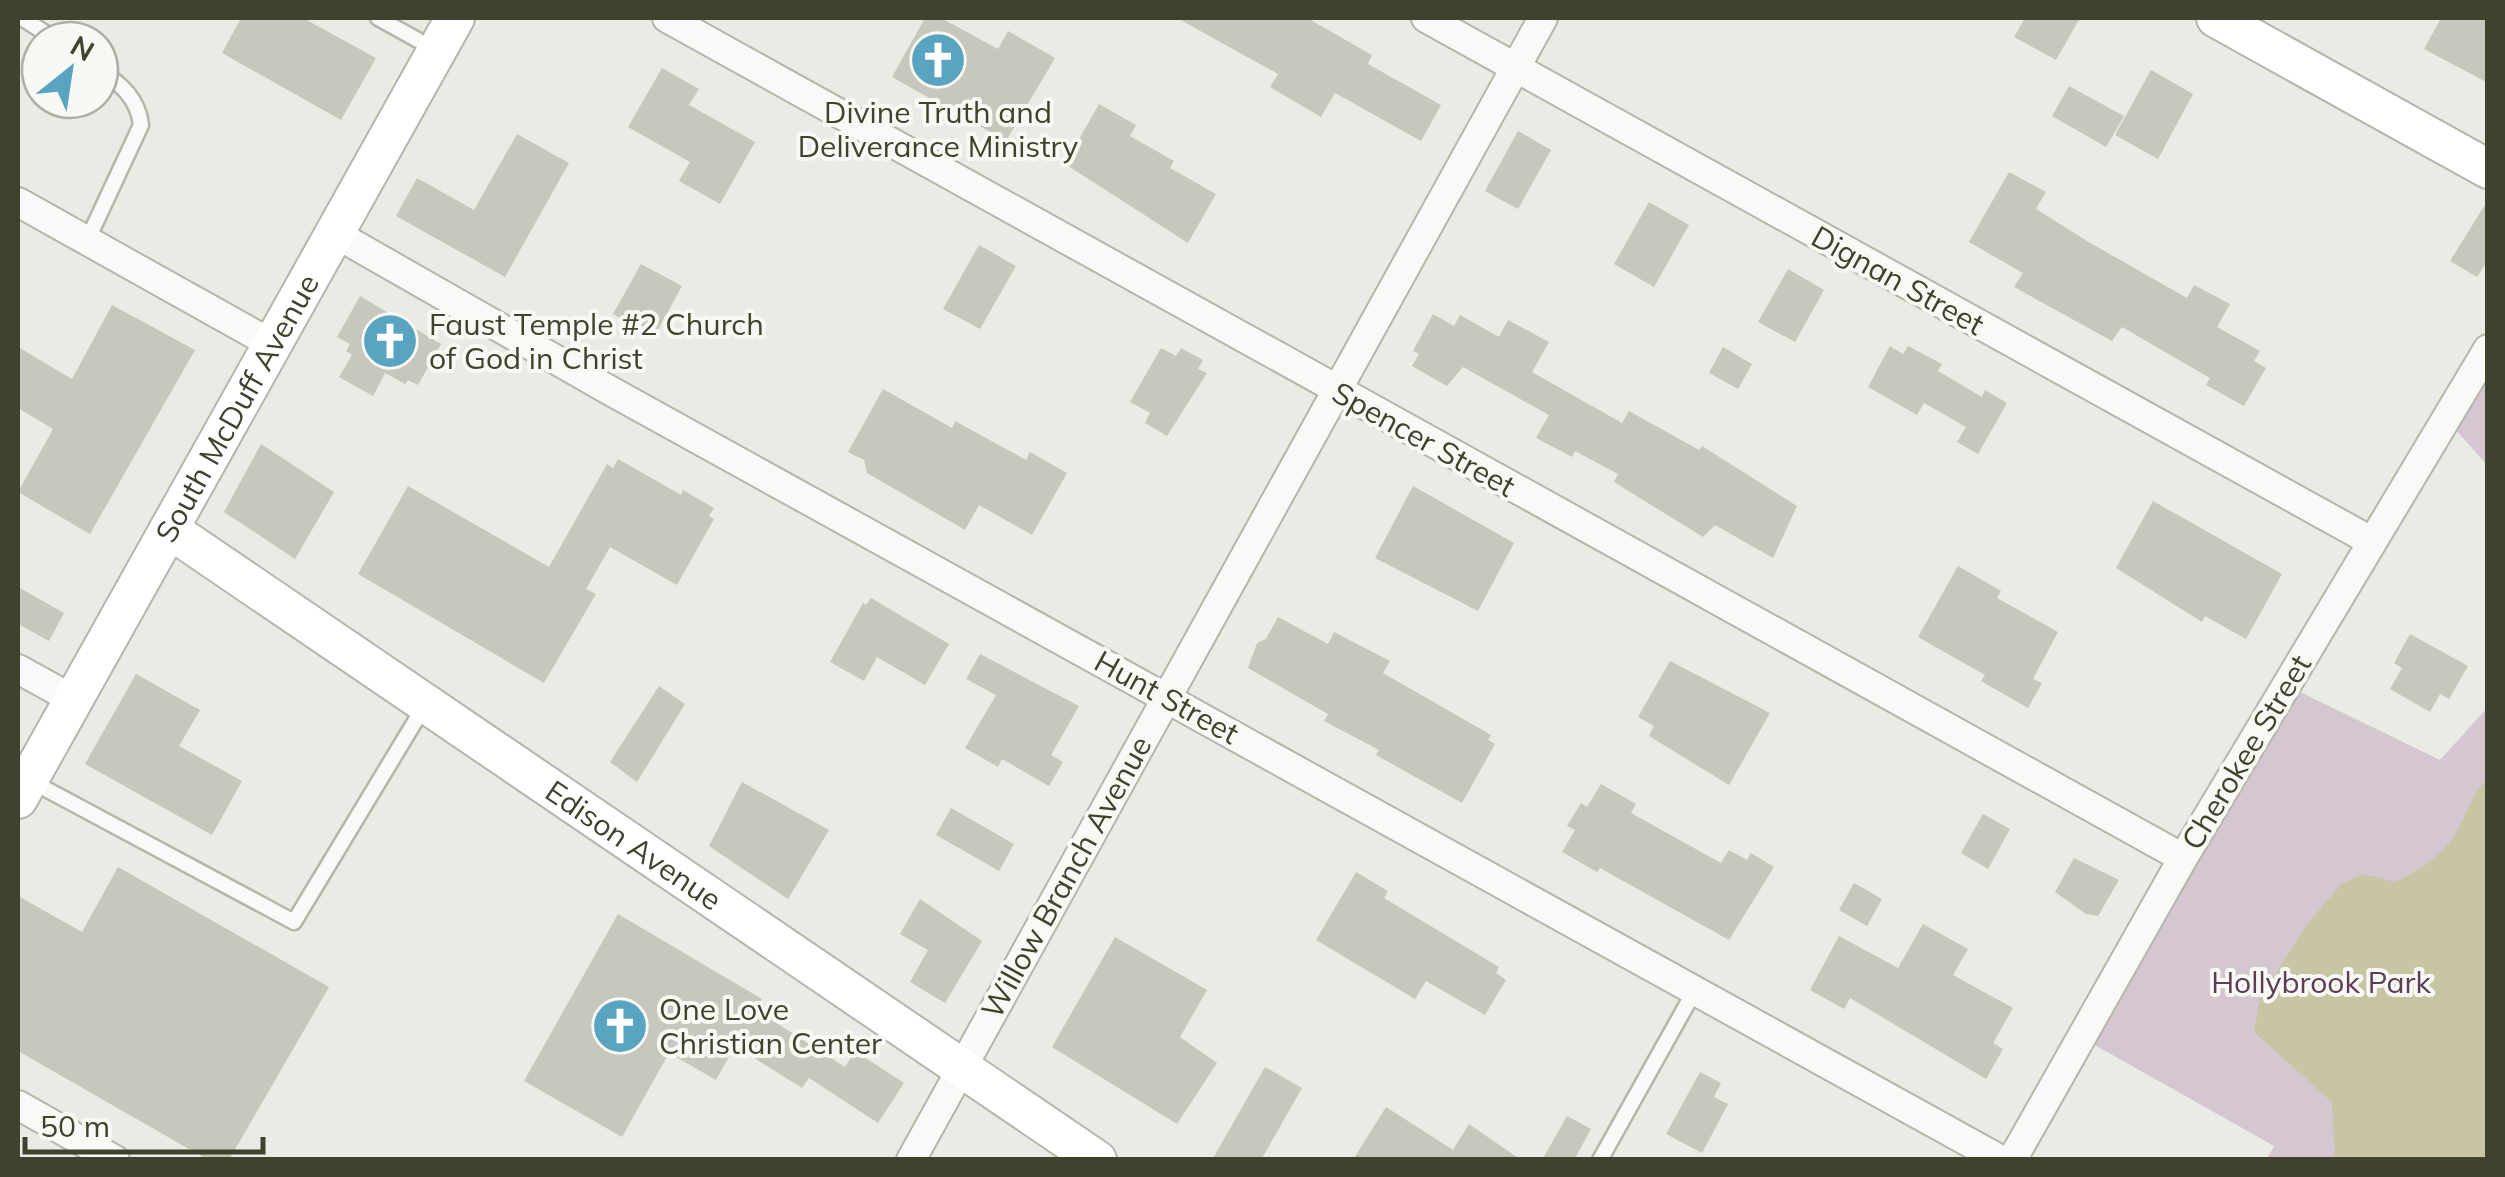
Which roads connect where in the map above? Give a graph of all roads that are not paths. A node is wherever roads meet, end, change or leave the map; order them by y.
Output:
1 (378, 18) edge
2 (455, 18) edge
3 (667, 18) edge
4 (1426, 18) edge
5 (1543, 18) edge
6 (2216, 18) edge
7 (436, 50) junction
8 (1515, 68) junction
9 (120, 86) edge
10 (2488, 169) edge
11 (18, 202) edge
12 (334, 233) junction
13 (87, 241) junction
14 (270, 343) junction
15 (2488, 349) edge
16 (1335, 390) junction
17 (169, 529) junction
18 (2371, 541) junction
19 (18, 669) edge
20 (1166, 696) junction
21 (74, 700) junction
22 (427, 701) junction
23 (23, 790) edge
24 (2183, 858) junction
25 (1695, 990) junction
26 (960, 1066) junction
27 (18, 1104) edge
28 (115, 1160) edge
29 (910, 1160) edge
30 (1097, 1160) edge
31 (1600, 1160) edge
32 (2001, 1160) edge
33 (2012, 1160) edge

1 - 7 lane
2 - 7 main road, South McDuff Avenue
3 - 16 street, Spencer Street
4 - 8 street, Dignan Street
5 - 8 street, Willow Branch Avenue
6 - 10 main road
7 - 12 main road, South McDuff Avenue
8 - 16 street, Willow Branch Avenue
8 - 18 street, Dignan Street
9 - 13 lane
11 - 13 street
12 - 14 main road, South McDuff Avenue
12 - 20 street, Hunt Street
13 - 14 street
14 - 17 main road, South McDuff Avenue
15 - 18 street, Cherokee Street
16 - 20 street, Willow Branch Avenue
16 - 24 street, Spencer Street
17 - 21 main road, South McDuff Avenue
17 - 22 main road, Edison Avenue
18 - 24 street, Cherokee Street
19 - 21 street
20 - 25 street, Hunt Street
20 - 26 street, Willow Branch Avenue
21 - 23 main road, South McDuff Avenue
22 - 23 lane
22 - 26 main road, Edison Avenue
24 - 33 street, Cherokee Street
25 - 31 lane
25 - 32 street, Hunt Street
26 - 29 street, Willow Branch Avenue
26 - 30 main road, Edison Avenue
27 - 28 street

